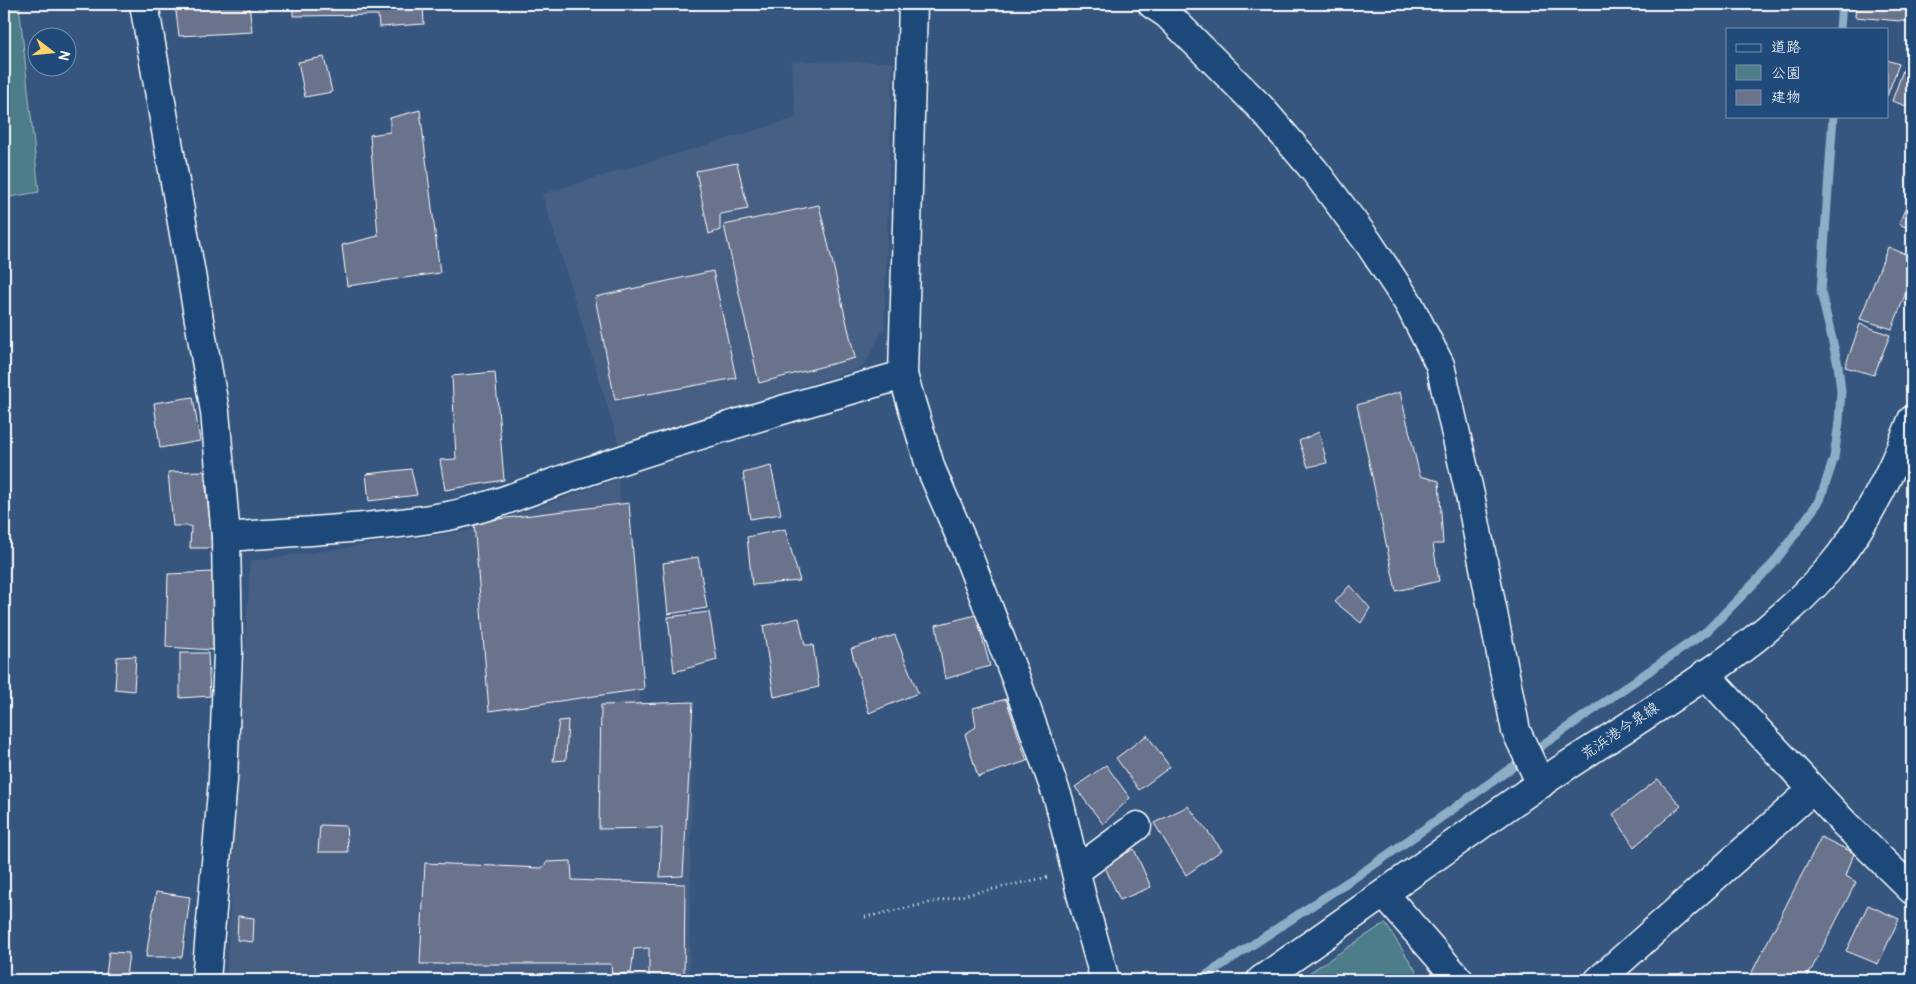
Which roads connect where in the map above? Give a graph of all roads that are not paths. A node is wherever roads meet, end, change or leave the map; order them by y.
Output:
1 (144, 4) edge
2 (913, 4) edge
3 (1152, 4) edge
4 (903, 375) junction
5 (1912, 420) edge
6 (226, 537) junction
7 (1705, 674) junction
8 (1541, 784) junction
9 (1812, 790) junction
10 (1137, 826) dead end
11 (1076, 871) junction
12 (1912, 890) edge
13 (1384, 894) junction
14 (206, 980) edge
15 (1105, 980) edge
16 (1261, 980) edge
17 (1459, 980) edge
18 (1599, 980) edge

1 - 6 street
2 - 4 street
3 - 8 street
4 - 6 street
4 - 11 street
5 - 7 street, 荒浜港今泉線
6 - 14 street
7 - 8 street, 荒浜港今泉線
7 - 9 street
8 - 13 street, 荒浜港今泉線
9 - 12 street
9 - 18 street
10 - 11 street
11 - 15 street
13 - 16 street, 荒浜港今泉線
13 - 17 street

